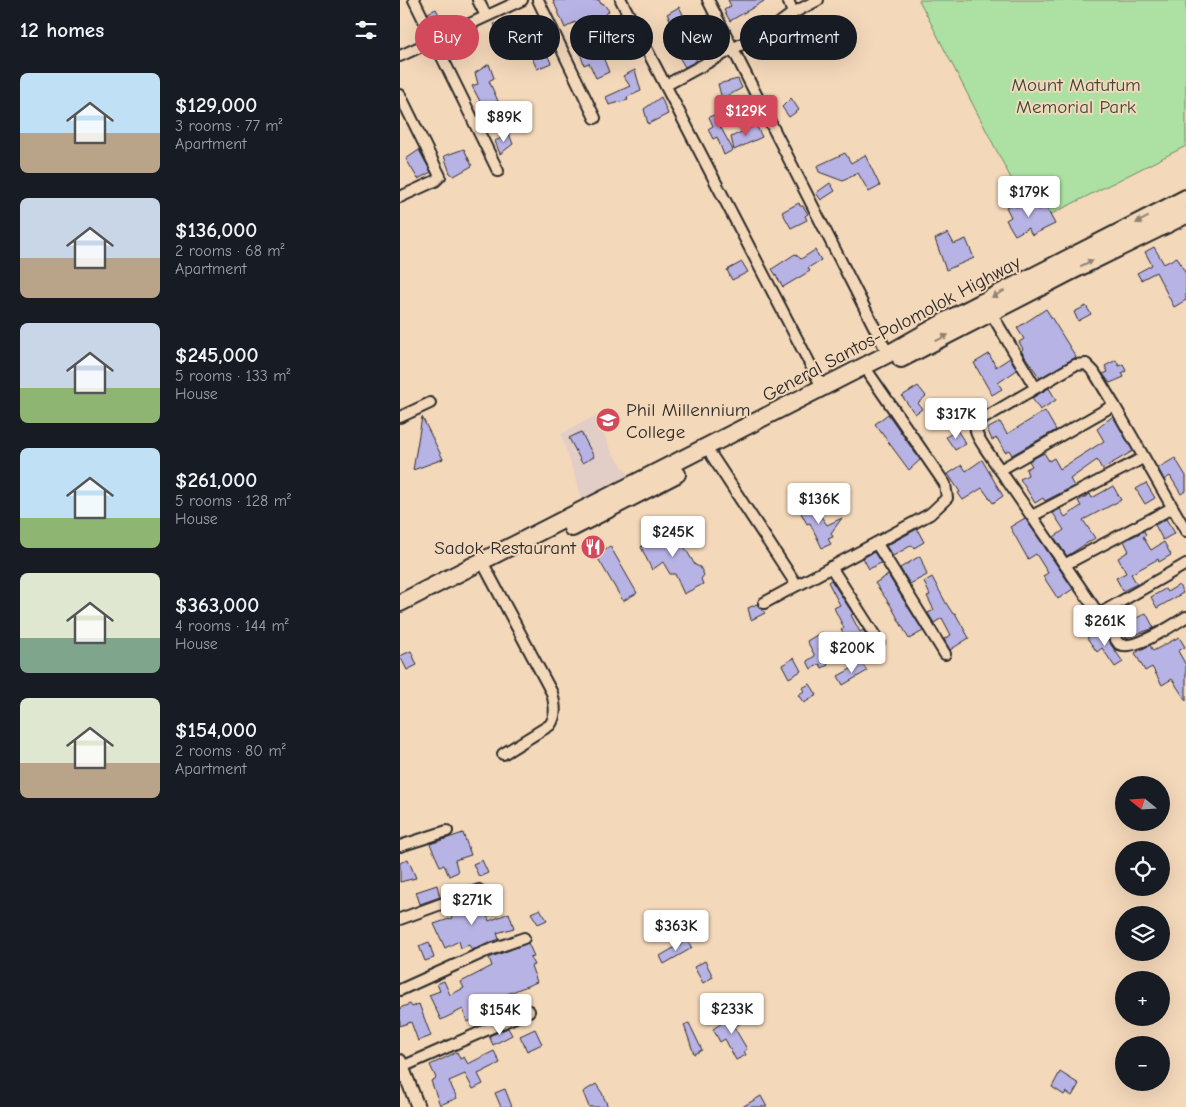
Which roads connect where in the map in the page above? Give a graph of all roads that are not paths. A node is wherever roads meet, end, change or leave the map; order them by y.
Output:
1 (414, 0) edge
2 (478, 0) edge
3 (522, 0) edge
4 (538, 0) edge
5 (621, 0) edge
6 (708, 0) edge
7 (788, 0) edge
8 (818, 0) edge
9 (793, 13) junction
10 (422, 15) edge
11 (486, 16) junction
12 (479, 19) edge
13 (415, 49) edge
14 (733, 50) junction
15 (400, 56) edge
16 (444, 60) edge
17 (666, 85) junction
18 (400, 95) edge
19 (595, 118) dead end
20 (498, 171) dead end
21 (400, 197) edge
22 (1186, 198) edge
23 (1186, 216) edge
24 (991, 313) junction
25 (888, 354) junction
26 (870, 375) junction
27 (822, 387) junction
28 (1035, 387) junction
29 (430, 403) dead end
30 (1114, 405) junction
31 (400, 417) edge
32 (712, 456) junction
33 (1143, 458) junction
34 (1000, 470) junction
35 (1172, 508) junction
36 (1032, 516) junction
37 (1186, 531) edge
38 (877, 544) junction
39 (1066, 564) junction
40 (1186, 564) edge
41 (831, 567) junction
42 (486, 569) junction
43 (797, 585) junction
44 (400, 603) edge
45 (764, 603) dead end
46 (400, 614) edge
47 (1099, 614) junction
48 (1186, 617) edge
49 (879, 642) dead end
50 (945, 654) dead end
51 (503, 754) dead end
52 (447, 831) dead end
53 (400, 846) edge
54 (479, 890) dead end
55 (400, 919) edge
56 (524, 938) dead end
57 (400, 990) edge
58 (529, 1011) dead end
59 (401, 1064) edge
60 (417, 1107) edge

1 - 10 street
2 - 11 street
3 - 11 street
4 - 19 street
5 - 17 street
6 - 14 street
7 - 9 street
8 - 9 street
9 - 14 street
11 - 12 street
13 - 15 street
14 - 17 street
14 - 25 street
16 - 20 street
17 - 27 street
18 - 21 street
22 -> 25 highway, General Santos-Polomolok Highway
24 -> 23 highway
26 -> 24 highway
24 - 28 street
25 - 27 highway, General Santos-Polomolok Highway
26 - 32 highway
26 - 38 street
27 - 44 highway, General Santos-Polomolok Highway
28 - 30 street
28 - 34 street
29 - 31 street
30 - 33 street
30 - 34 street
32 - 42 highway
32 - 43 street
33 - 35 street
33 - 36 street
34 - 36 street
35 - 37 street
35 - 39 street
36 - 39 street
38 - 41 street
38 - 50 street
39 - 47 street
40 - 47 street
41 - 43 street
41 - 49 street
42 - 46 highway
42 - 51 street
43 - 45 street
47 - 48 street
52 - 53 street
54 - 55 street
56 - 57 street
58 - 59 street
59 - 60 street

